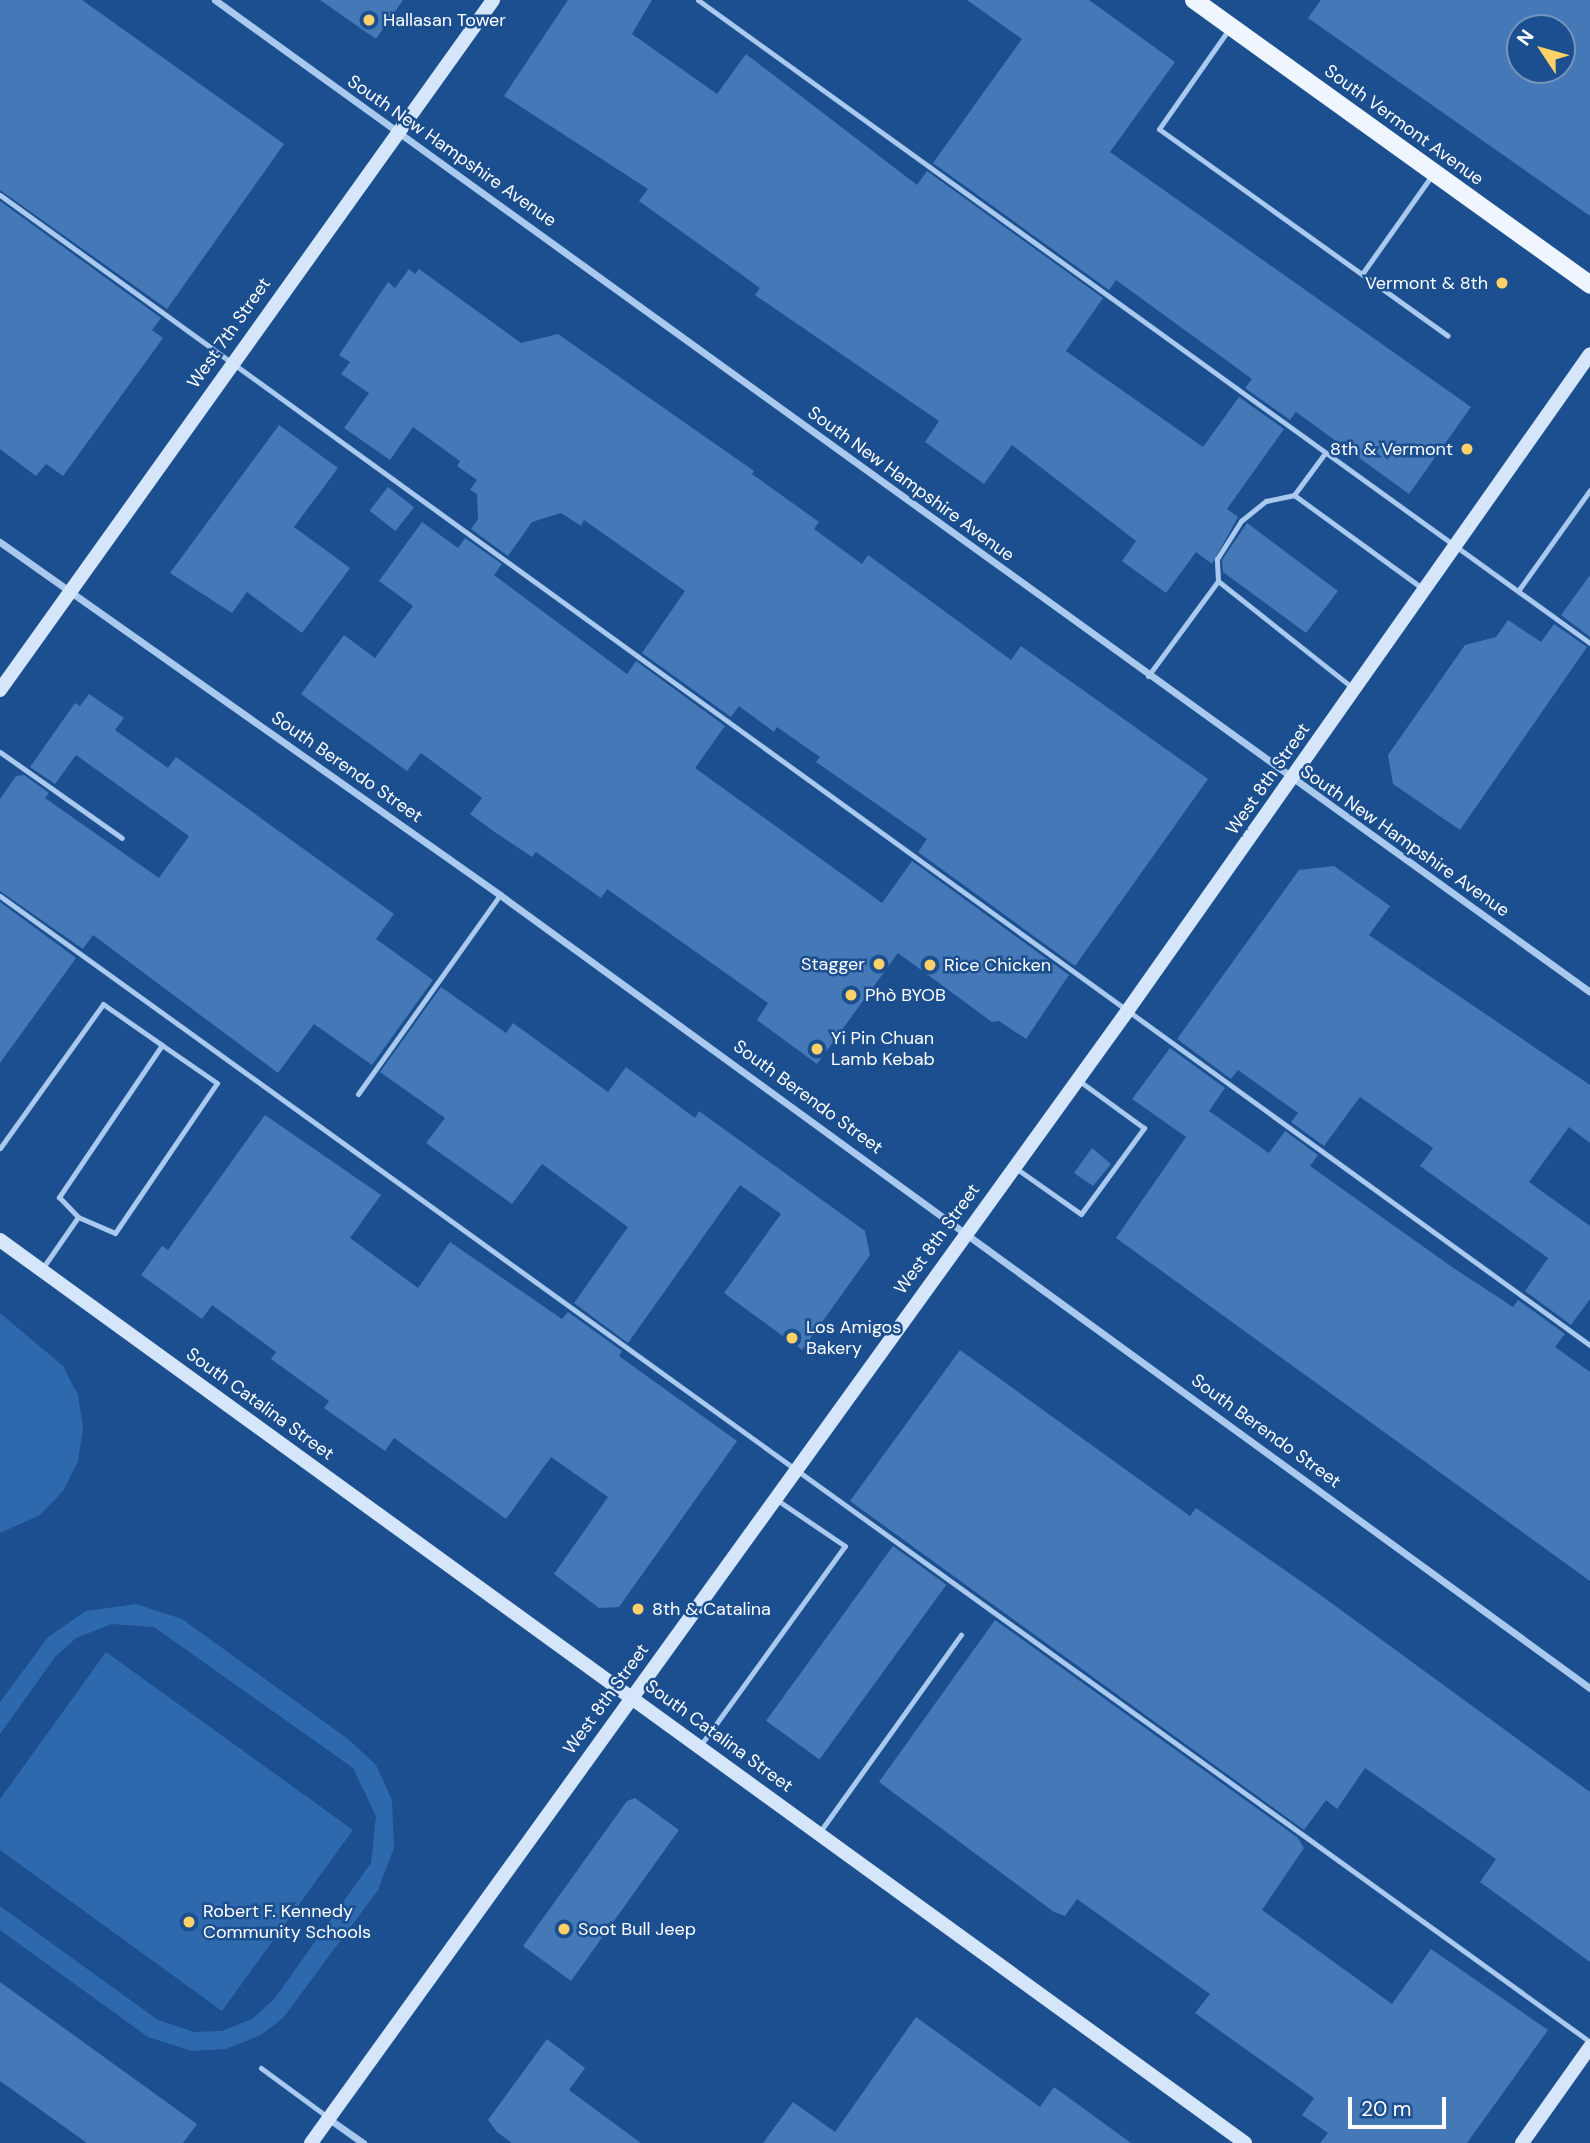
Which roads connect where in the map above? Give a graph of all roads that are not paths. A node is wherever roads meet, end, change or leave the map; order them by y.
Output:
1 (215, 0) edge
2 (492, 0) edge
3 (698, 0) edge
4 (1206, 3) edge
5 (1231, 26) junction
6 (398, 130) junction
7 (1434, 173) junction
8 (0, 195) edge
9 (1362, 274) junction
10 (1590, 285) edge
11 (1448, 335) dead end
12 (1590, 354) edge
13 (232, 362) junction
14 (1325, 453) junction
15 (1590, 490) edge
16 (1294, 495) junction
17 (0, 542) edge
18 (1452, 545) junction
19 (1218, 581) junction
20 (1422, 588) junction
21 (1518, 591) junction
22 (69, 592) junction
23 (1590, 643) edge
24 (1148, 676) junction
25 (1354, 689) junction
26 (0, 690) edge
27 (0, 752) edge
28 (1291, 780) junction
29 (122, 838) dead end
30 (500, 895) junction
31 (0, 896) edge
32 (1590, 992) edge
33 (1128, 1010) junction
34 (162, 1045) junction
35 (1077, 1080) junction
36 (358, 1094) dead end
37 (0, 1148) edge
38 (1014, 1167) junction
39 (78, 1217) junction
40 (966, 1231) junction
41 (0, 1240) edge
42 (41, 1269) junction
43 (1590, 1345) edge
44 (793, 1469) junction
45 (773, 1497) junction
46 (961, 1635) dead end
47 (1590, 1688) edge
48 (632, 1696) junction
49 (700, 1746) junction
50 (819, 1833) junction
51 (1590, 2044) edge
52 (261, 2068) dead end
53 (329, 2118) junction
54 (311, 2143) edge
55 (363, 2143) edge
56 (1245, 2143) edge
57 (1521, 2143) edge

1 - 6 street, South New Hampshire Avenue
2 - 6 street, West 7th Street
3 - 14 lane
4 - 5 main road, South Vermont Avenue
5 - 7 main road, South Vermont Avenue
5 - 9 lane
6 - 13 street, West 7th Street
6 - 24 street, South New Hampshire Avenue
7 - 9 lane
7 - 10 main road, South Vermont Avenue
8 - 13 lane
9 - 11 lane
12 - 18 street, West 8th Street
13 - 22 street, West 7th Street
13 - 33 lane
14 - 16 lane
14 - 18 lane
15 - 21 lane
16 - 19 lane
16 - 20 lane
17 - 22 street, South Berendo Street
18 - 20 street, West 8th Street
18 - 21 lane
19 - 24 lane
19 - 25 lane
20 - 25 street, West 8th Street
21 - 23 lane
22 - 26 street, West 7th Street
22 - 30 street, South Berendo Street
24 - 28 street, South New Hampshire Avenue
25 - 28 street, West 8th Street
27 - 29 lane
28 - 32 street, South New Hampshire Avenue
28 - 33 street, West 8th Street
30 - 36 lane
30 - 40 street, South Berendo Street
31 - 44 lane
33 - 35 street, West 8th Street
33 - 43 lane
34 - 37 lane
34 - 39 lane
34 - 39 lane
35 - 38 street, West 8th Street
35 - 38 lane
38 - 40 street, West 8th Street
39 - 42 lane
40 - 44 street, West 8th Street
40 - 47 street, South Berendo Street
41 - 42 street, South Catalina Street
42 - 48 street, South Catalina Street
44 - 45 street, West 8th Street
44 - 51 lane
45 - 48 street, West 8th Street
45 - 49 lane
46 - 50 lane
48 - 49 street, South Catalina Street
48 - 53 street, West 8th Street
49 - 50 street, South Catalina Street
50 - 56 street, South Catalina Street
51 - 57 street
52 - 53 lane
53 - 54 street, West 8th Street
53 - 55 street

